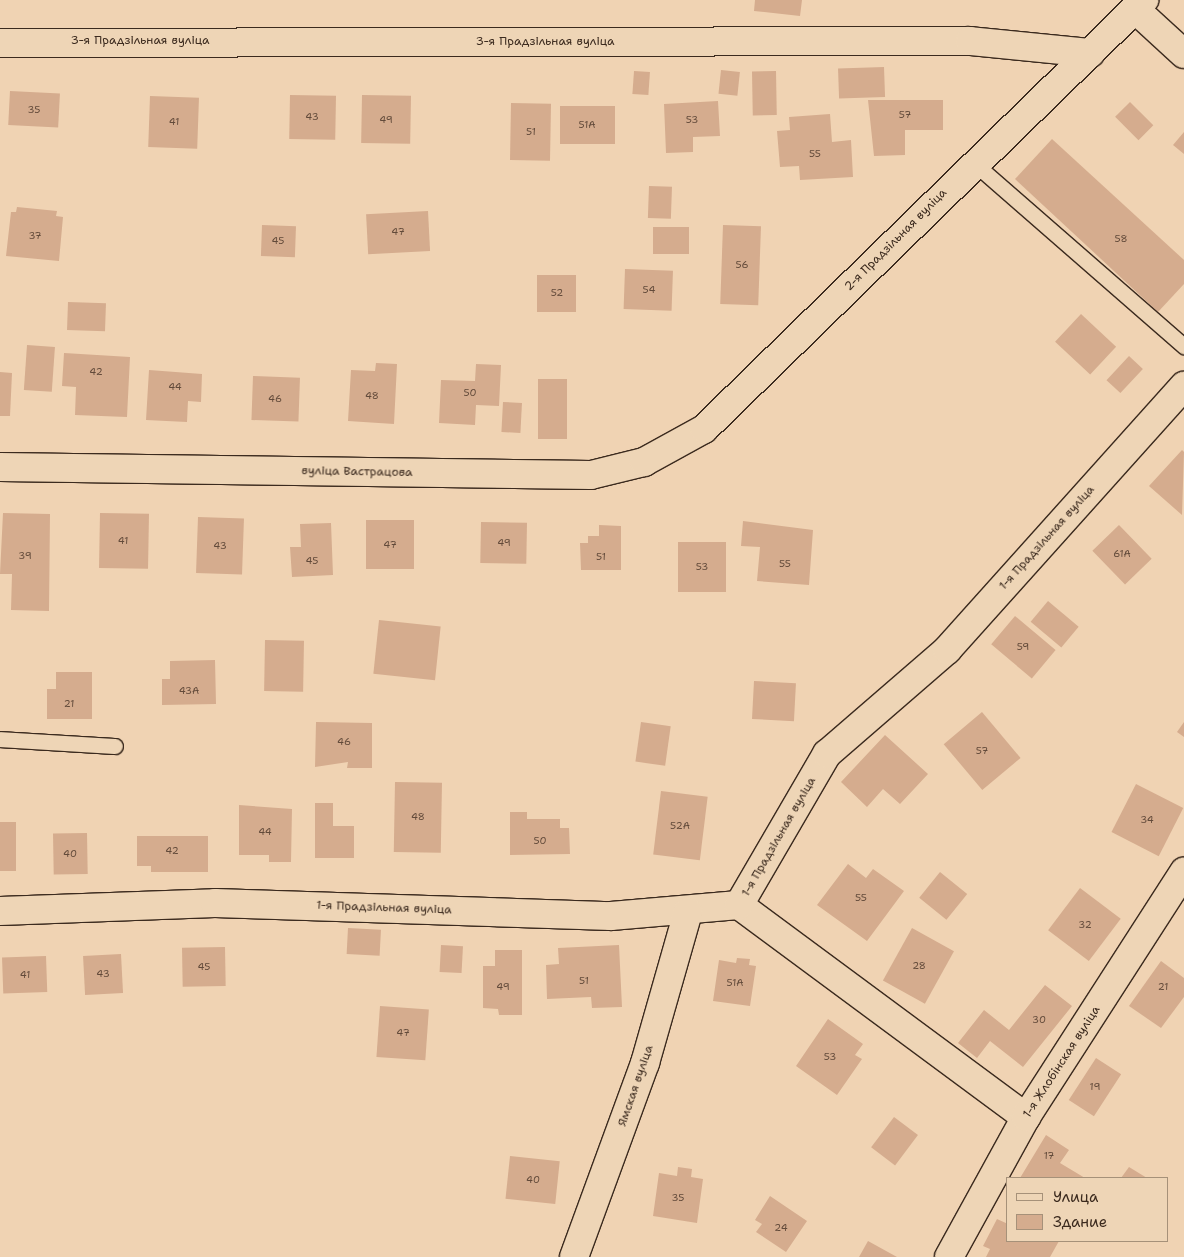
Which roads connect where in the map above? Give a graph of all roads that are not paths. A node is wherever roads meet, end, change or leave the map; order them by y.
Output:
1 (1140, 5) edge
2 (0, 43) edge
3 (1090, 53) junction
4 (1184, 54) edge
5 (974, 163) junction
6 (1184, 346) edge
7 (1180, 397) edge
8 (704, 429) joint
9 (0, 467) edge
10 (0, 739) edge
11 (115, 746) dead end
12 (1184, 872) edge
13 (739, 906) junction
14 (0, 911) edge
15 (688, 912) junction
16 (1026, 1117) junction
17 (574, 1257) edge
18 (949, 1257) edge

1 - 3 street, 2-я Прадзільная вуліца
1 - 4 street
2 - 3 street, 3-я Прадзільная вуліца
3 - 5 street, 2-я Прадзільная вуліца
5 - 6 lane
5 - 8 street, 2-я Прадзільная вуліца
7 - 13 street, 1-я Прадзільная вуліца
8 - 9 street, вуліца Вастрацова
10 - 11 lane
12 - 16 street, 1-я Жлобінская вуліца
13 - 15 street, 1-я Прадзільная вуліца
13 - 16 street
14 - 15 street, 1-я Прадзільная вуліца
15 - 17 street, Ямская вуліца
16 - 18 street, 1-я Жлобінская вуліца

